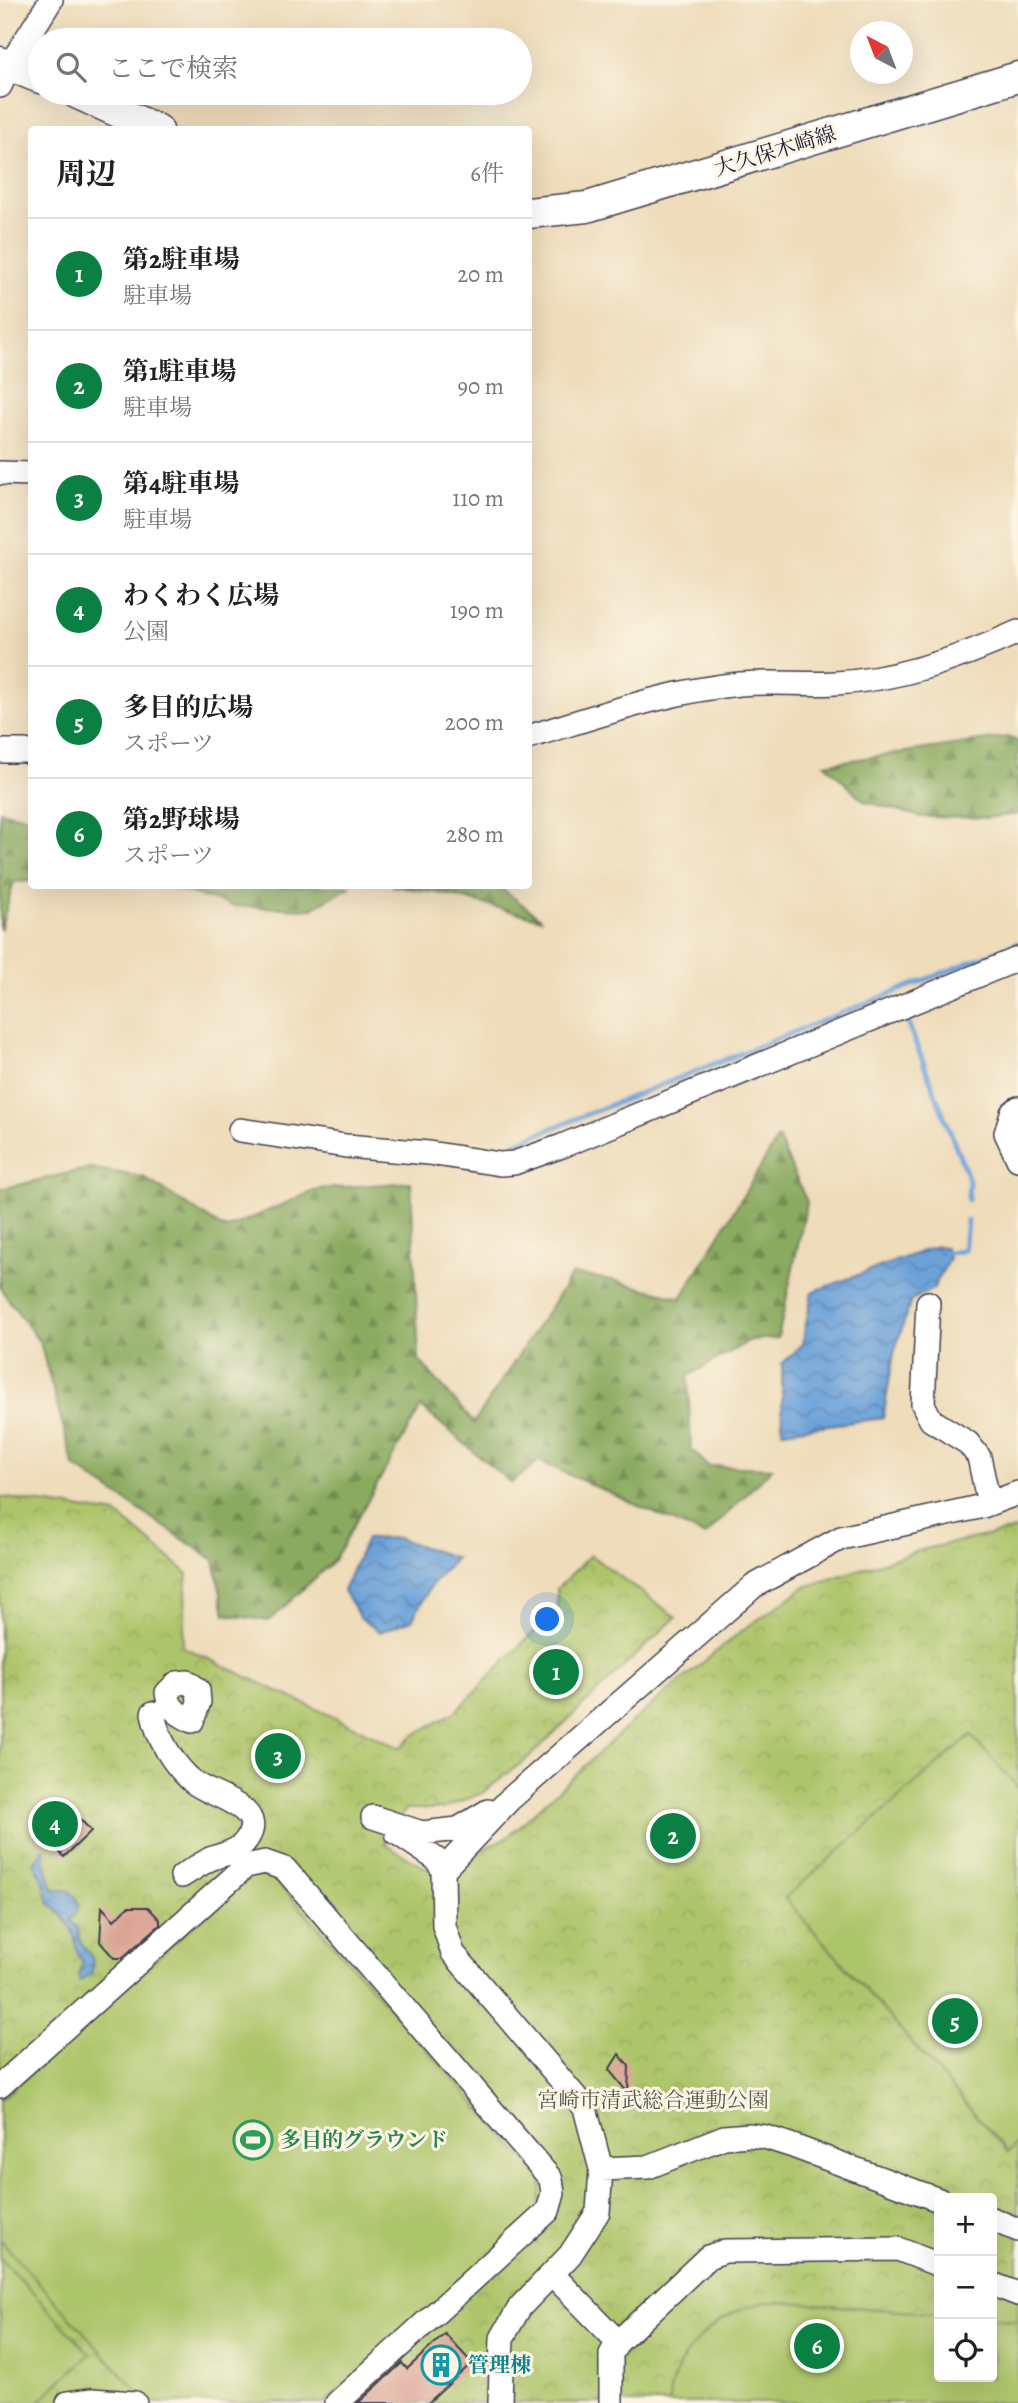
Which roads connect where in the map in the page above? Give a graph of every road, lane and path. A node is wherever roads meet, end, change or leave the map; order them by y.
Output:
1 (51, 0) edge
2 (32, 28) edge
3 (28, 34) edge
4 (3, 71) edge
5 (28, 76) edge
6 (1018, 77) edge
7 (103, 105) edge
8 (149, 126) edge
9 (532, 213) edge
10 (0, 473) edge
11 (28, 474) edge
12 (1018, 632) edge
13 (532, 736) edge
14 (0, 751) edge
15 (28, 752) edge
16 (1018, 959) edge
17 (1018, 1108) edge
18 (240, 1130) dead end
19 (1018, 1159) edge
20 (928, 1303) dead end
21 (1018, 1493) edge
22 (989, 1504) junction
23 (153, 1713) dead end
24 (509, 1800) junction
25 (449, 1864) junction
26 (183, 1876) dead end
27 (0, 2085) edge
28 (601, 2169) junction
29 (934, 2198) edge
30 (997, 2222) edge
31 (1018, 2230) edge
32 (934, 2262) edge
33 (552, 2274) junction
34 (997, 2286) edge
35 (1018, 2294) edge
36 (618, 2342) junction
37 (68, 2403) edge
38 (135, 2403) edge
39 (337, 2403) edge
40 (500, 2403) edge
41 (611, 2403) edge

1 - 2 street
3 - 4 street
4 - 5 main road
6 - 9 main road, 大久保木崎線
7 - 8 main road
10 - 11 street
12 - 13 street
14 - 15 street
16 - 18 street
17 - 19 street
20 - 22 street
21 - 22 street
22 - 24 street
23 - 26 street
24 - 25 street
24 - 25 street
25 - 28 street
27 - 39 street
28 - 29 street
28 - 33 street
30 - 31 street
32 - 36 street
33 - 36 street
33 - 40 street
34 - 35 street
36 - 41 street
37 - 38 street

